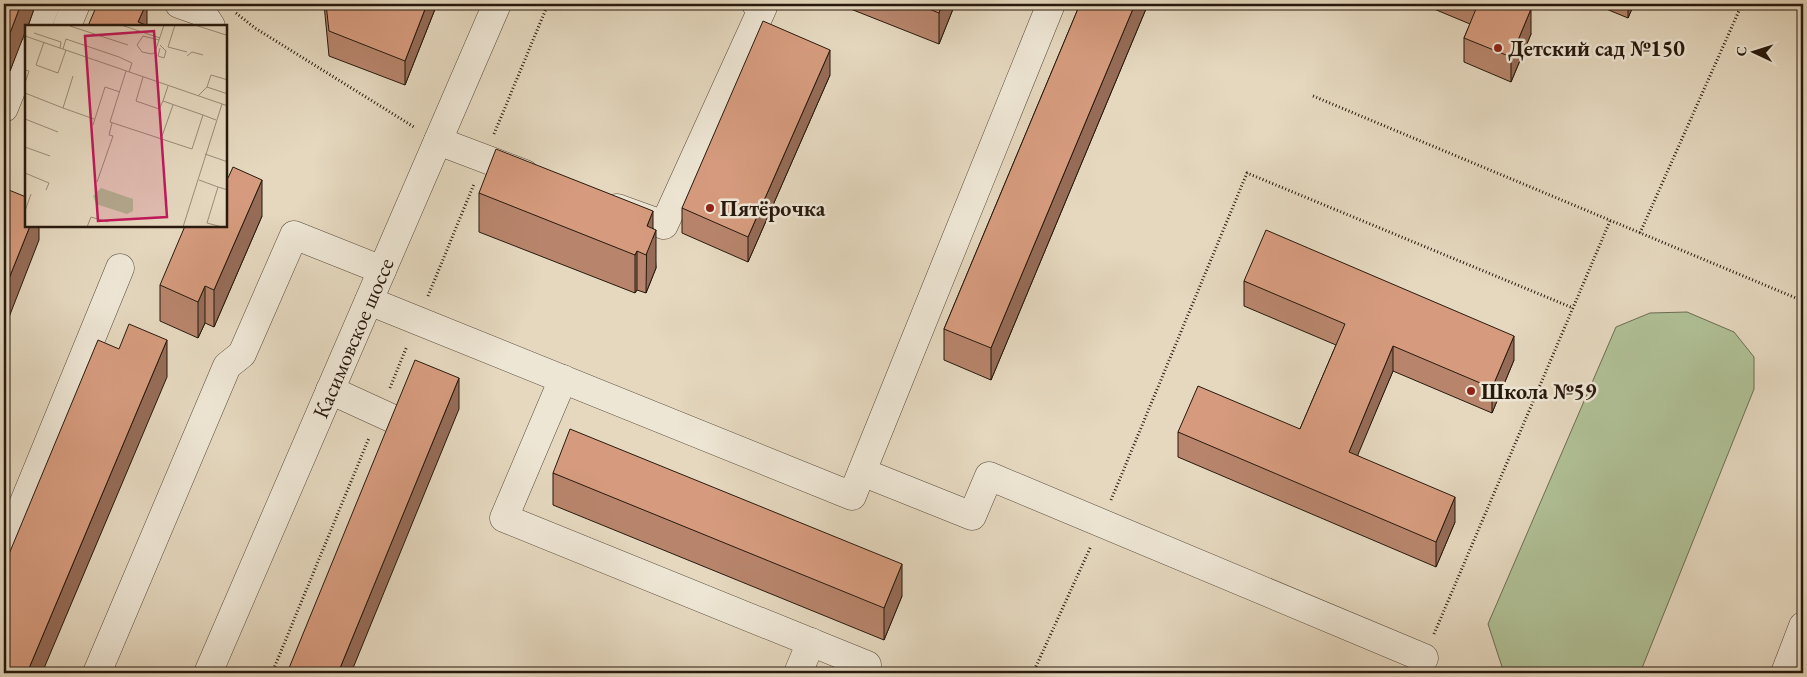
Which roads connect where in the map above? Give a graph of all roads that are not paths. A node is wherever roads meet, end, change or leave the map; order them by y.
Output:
1 (46, 4) edge
2 (76, 4) edge
3 (179, 4) edge
4 (497, 4) edge
5 (756, 4) edge
6 (1044, 6) edge
7 (221, 18) edge
8 (37, 25) edge
9 (67, 25) edge
10 (25, 55) edge
11 (5, 103) edge
12 (438, 141) junction
13 (547, 182) edge
14 (592, 198) edge
15 (120, 268) dead end
16 (382, 270) junction
17 (369, 301) junction
18 (563, 379) junction
19 (330, 390) junction
20 (402, 423) edge
21 (862, 472) junction
22 (4, 552) edge
23 (1803, 626) edge
24 (811, 642) junction
25 (1424, 658) road end
26 (867, 665) dead end
27 (97, 673) edge
28 (208, 673) edge
29 (798, 673) edge
30 (1785, 673) edge

1 - 8 street
2 - 9 street
3 - 7 street
4 - 12 street, Касимовское шоссе
5 - 14 street
6 - 21 street
10 - 11 street
12 - 13 street
12 - 16 street, Касимовское шоссе
15 - 22 street
16 - 17 street, Касимовское шоссе
16 - 27 street
17 - 18 street
17 - 19 street, Касимовское шоссе
18 - 21 street
18 - 24 street
19 - 20 street
19 - 28 street, Касимовское шоссе
21 - 25 street
23 - 30 street
24 - 26 street
24 - 29 street

